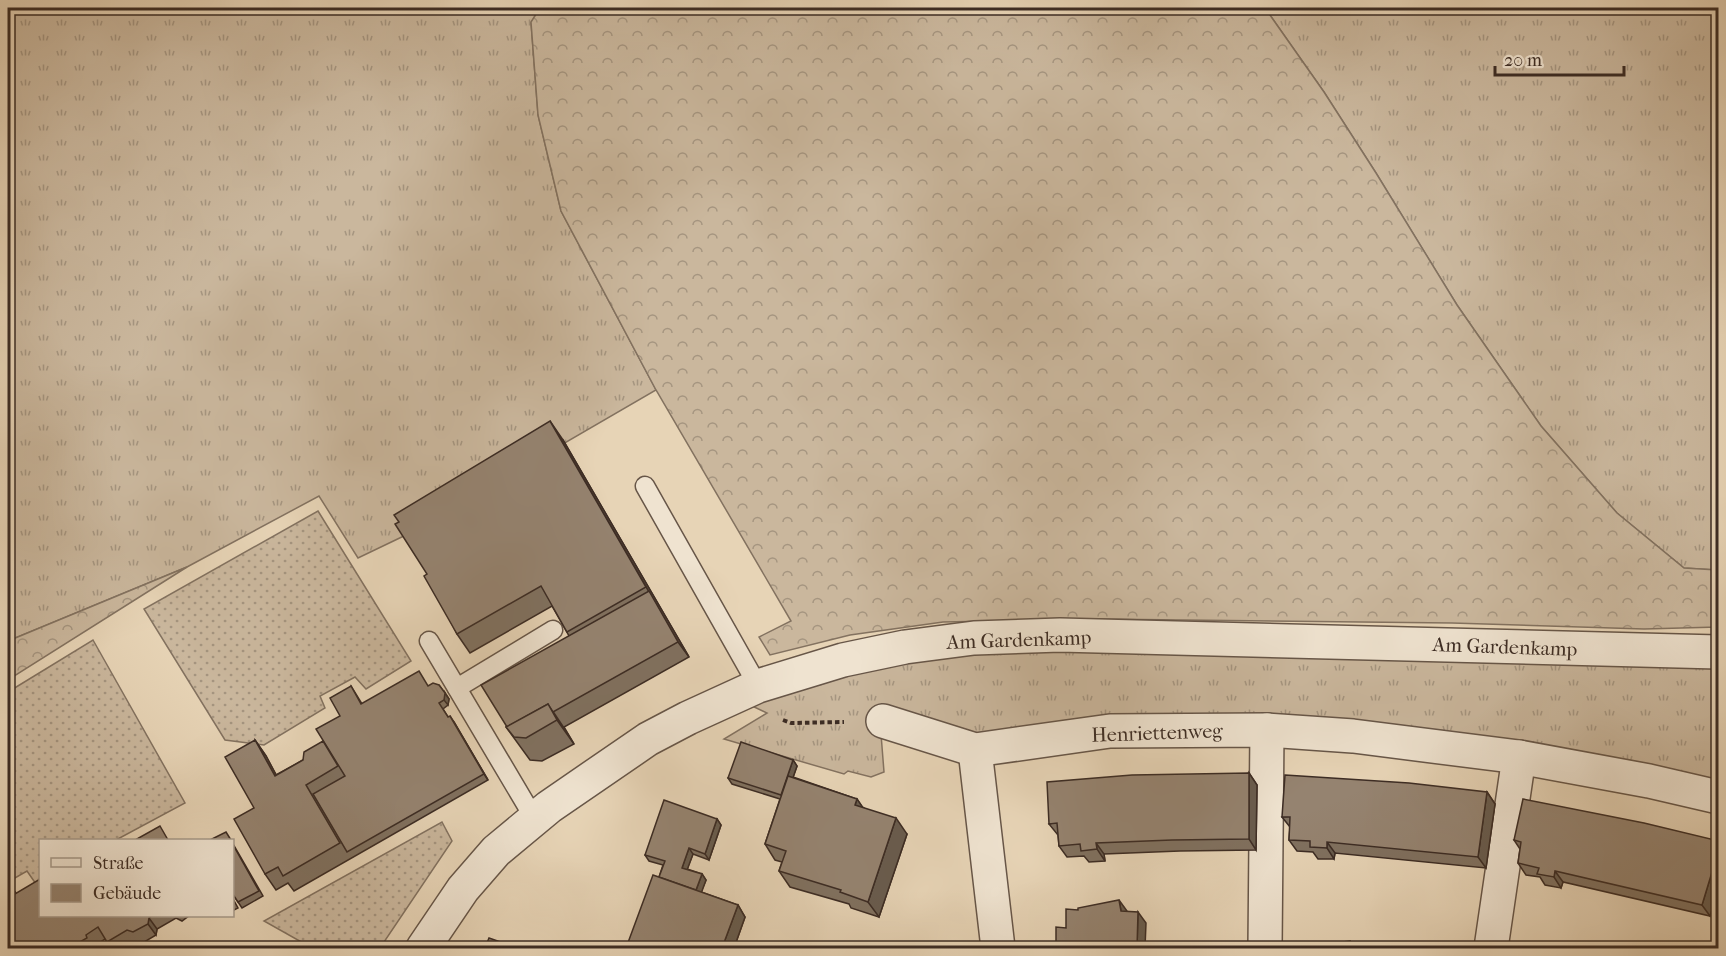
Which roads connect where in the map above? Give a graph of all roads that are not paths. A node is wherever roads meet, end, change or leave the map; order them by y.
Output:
1 (645, 486) dead end
2 (553, 630) edge
3 (429, 641) dead end
4 (1719, 652) edge
5 (457, 688) junction
6 (746, 691) junction
7 (883, 721) road end
8 (1268, 730) junction
9 (975, 750) junction
10 (1519, 757) junction
11 (1719, 797) edge
12 (534, 818) junction
13 (423, 948) edge
14 (998, 948) edge
15 (1265, 948) edge
16 (1491, 948) edge

1 - 6 lane
2 - 5 lane
3 - 5 lane
4 - 6 street, Am Gardenkamp
5 - 12 lane
6 - 12 street, Am Gardenkamp
7 - 9 street, Henriettenweg
8 - 9 street, Henriettenweg
8 - 10 street, Henriettenweg
8 - 15 street
9 - 14 street
10 - 11 street, Henriettenweg
10 - 16 street
12 - 13 street, Am Gardenkamp

